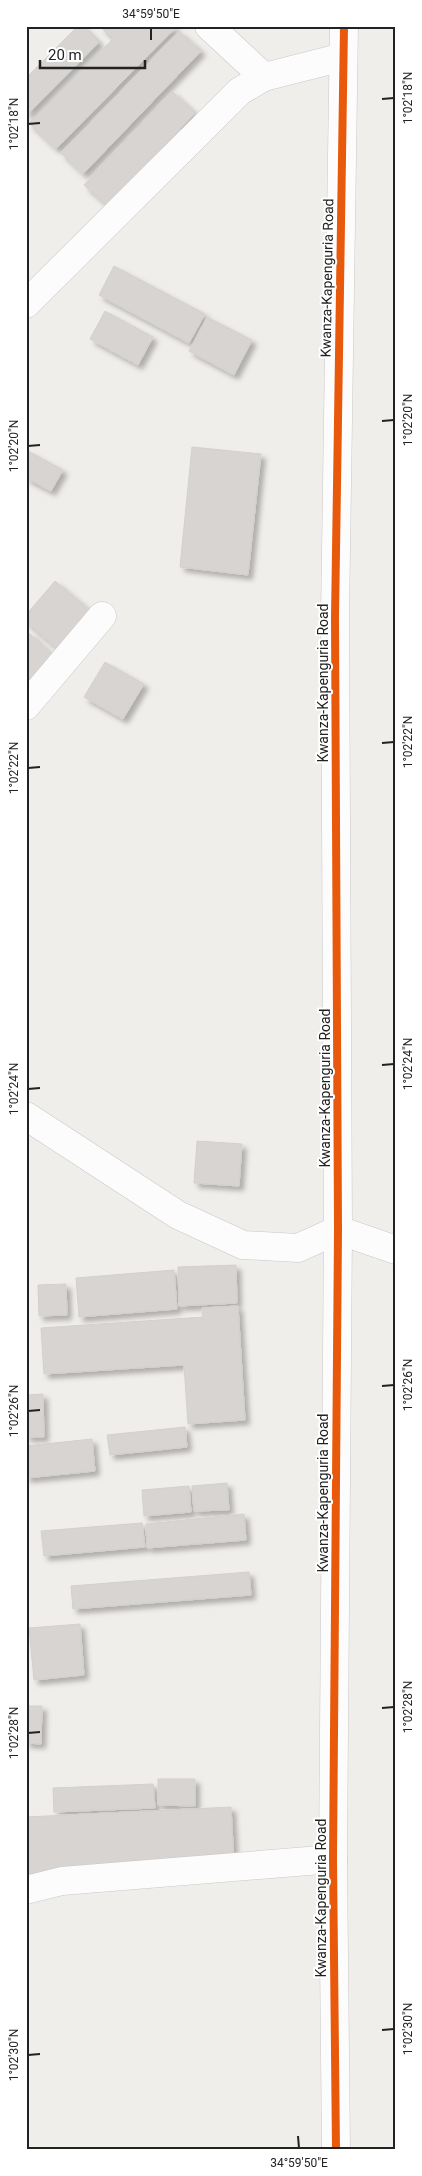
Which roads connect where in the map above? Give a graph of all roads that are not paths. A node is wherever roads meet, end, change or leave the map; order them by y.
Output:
1 (209, 26) edge
2 (344, 26) edge
3 (343, 57) junction
4 (264, 77) junction
5 (26, 304) edge
6 (102, 616) dead end
7 (26, 706) edge
8 (26, 1116) edge
9 (338, 1230) junction
10 (396, 1250) edge
11 (333, 1859) junction
12 (26, 1890) edge
13 (336, 2150) edge

1 - 4 street
2 - 3 street, Kwanza-Kapenguria Road
3 - 4 street
3 - 9 street, Kwanza-Kapenguria Road
4 - 5 street
6 - 7 street
8 - 9 street
9 - 10 street
9 - 11 street, Kwanza-Kapenguria Road
11 - 12 street
11 - 13 street, Kwanza-Kapenguria Road

